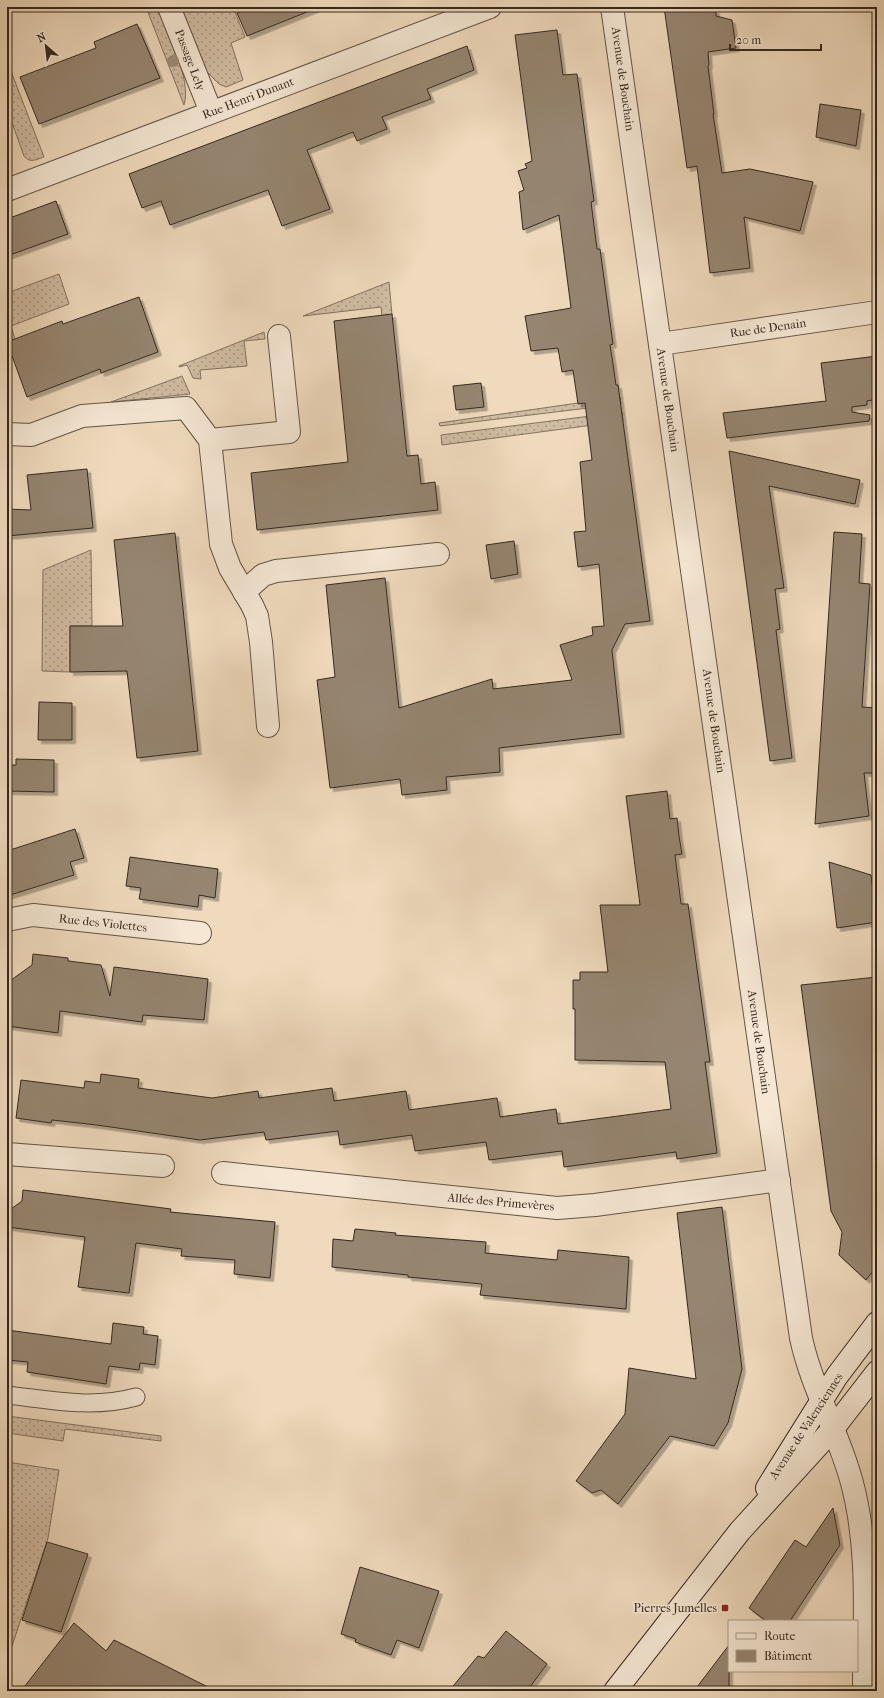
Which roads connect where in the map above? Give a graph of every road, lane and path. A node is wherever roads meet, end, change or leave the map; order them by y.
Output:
1 (169, 7) edge
2 (490, 7) edge
3 (612, 7) edge
4 (211, 112) junction
5 (7, 190) edge
6 (877, 312) edge
7 (279, 336) dead end
8 (660, 344) junction
9 (7, 434) edge
10 (210, 440) junction
11 (438, 554) dead end
12 (244, 592) junction
13 (268, 726) dead end
14 (7, 920) edge
15 (200, 933) dead end
16 (7, 1154) edge
17 (163, 1166) dead end
18 (223, 1173) dead end
19 (779, 1180) junction
20 (875, 1332) edge
21 (877, 1372) edge
22 (7, 1395) edge
23 (136, 1397) dead end
24 (821, 1402) junction
25 (832, 1430) junction
26 (740, 1531) junction
27 (615, 1691) edge
28 (864, 1691) edge

1 - 4 street, Passage Lely
2 - 4 street, Rue Henri Dunant
3 - 8 street, Avenue de Bouchain
4 - 5 street, Rue Henri Dunant
6 - 8 street, Rue de Denain
7 - 10 street
8 - 19 street, Avenue de Bouchain
9 - 10 street
10 - 12 street
11 - 12 street
12 - 13 street
14 - 15 street, Rue des Violettes
16 - 17 street
18 - 19 street, Allée des Primevères
19 - 24 street, Avenue de Bouchain
20 - 24 street, Avenue de Valenciennes
21 - 25 street, Avenue de Valenciennes
22 - 23 lane
24 - 25 street, Avenue de Bouchain
24 - 26 street, Avenue de Valenciennes
25 - 26 street, Avenue de Valenciennes
25 - 28 street, Avenue de Bouchain
26 - 27 street, Avenue de Valenciennes

